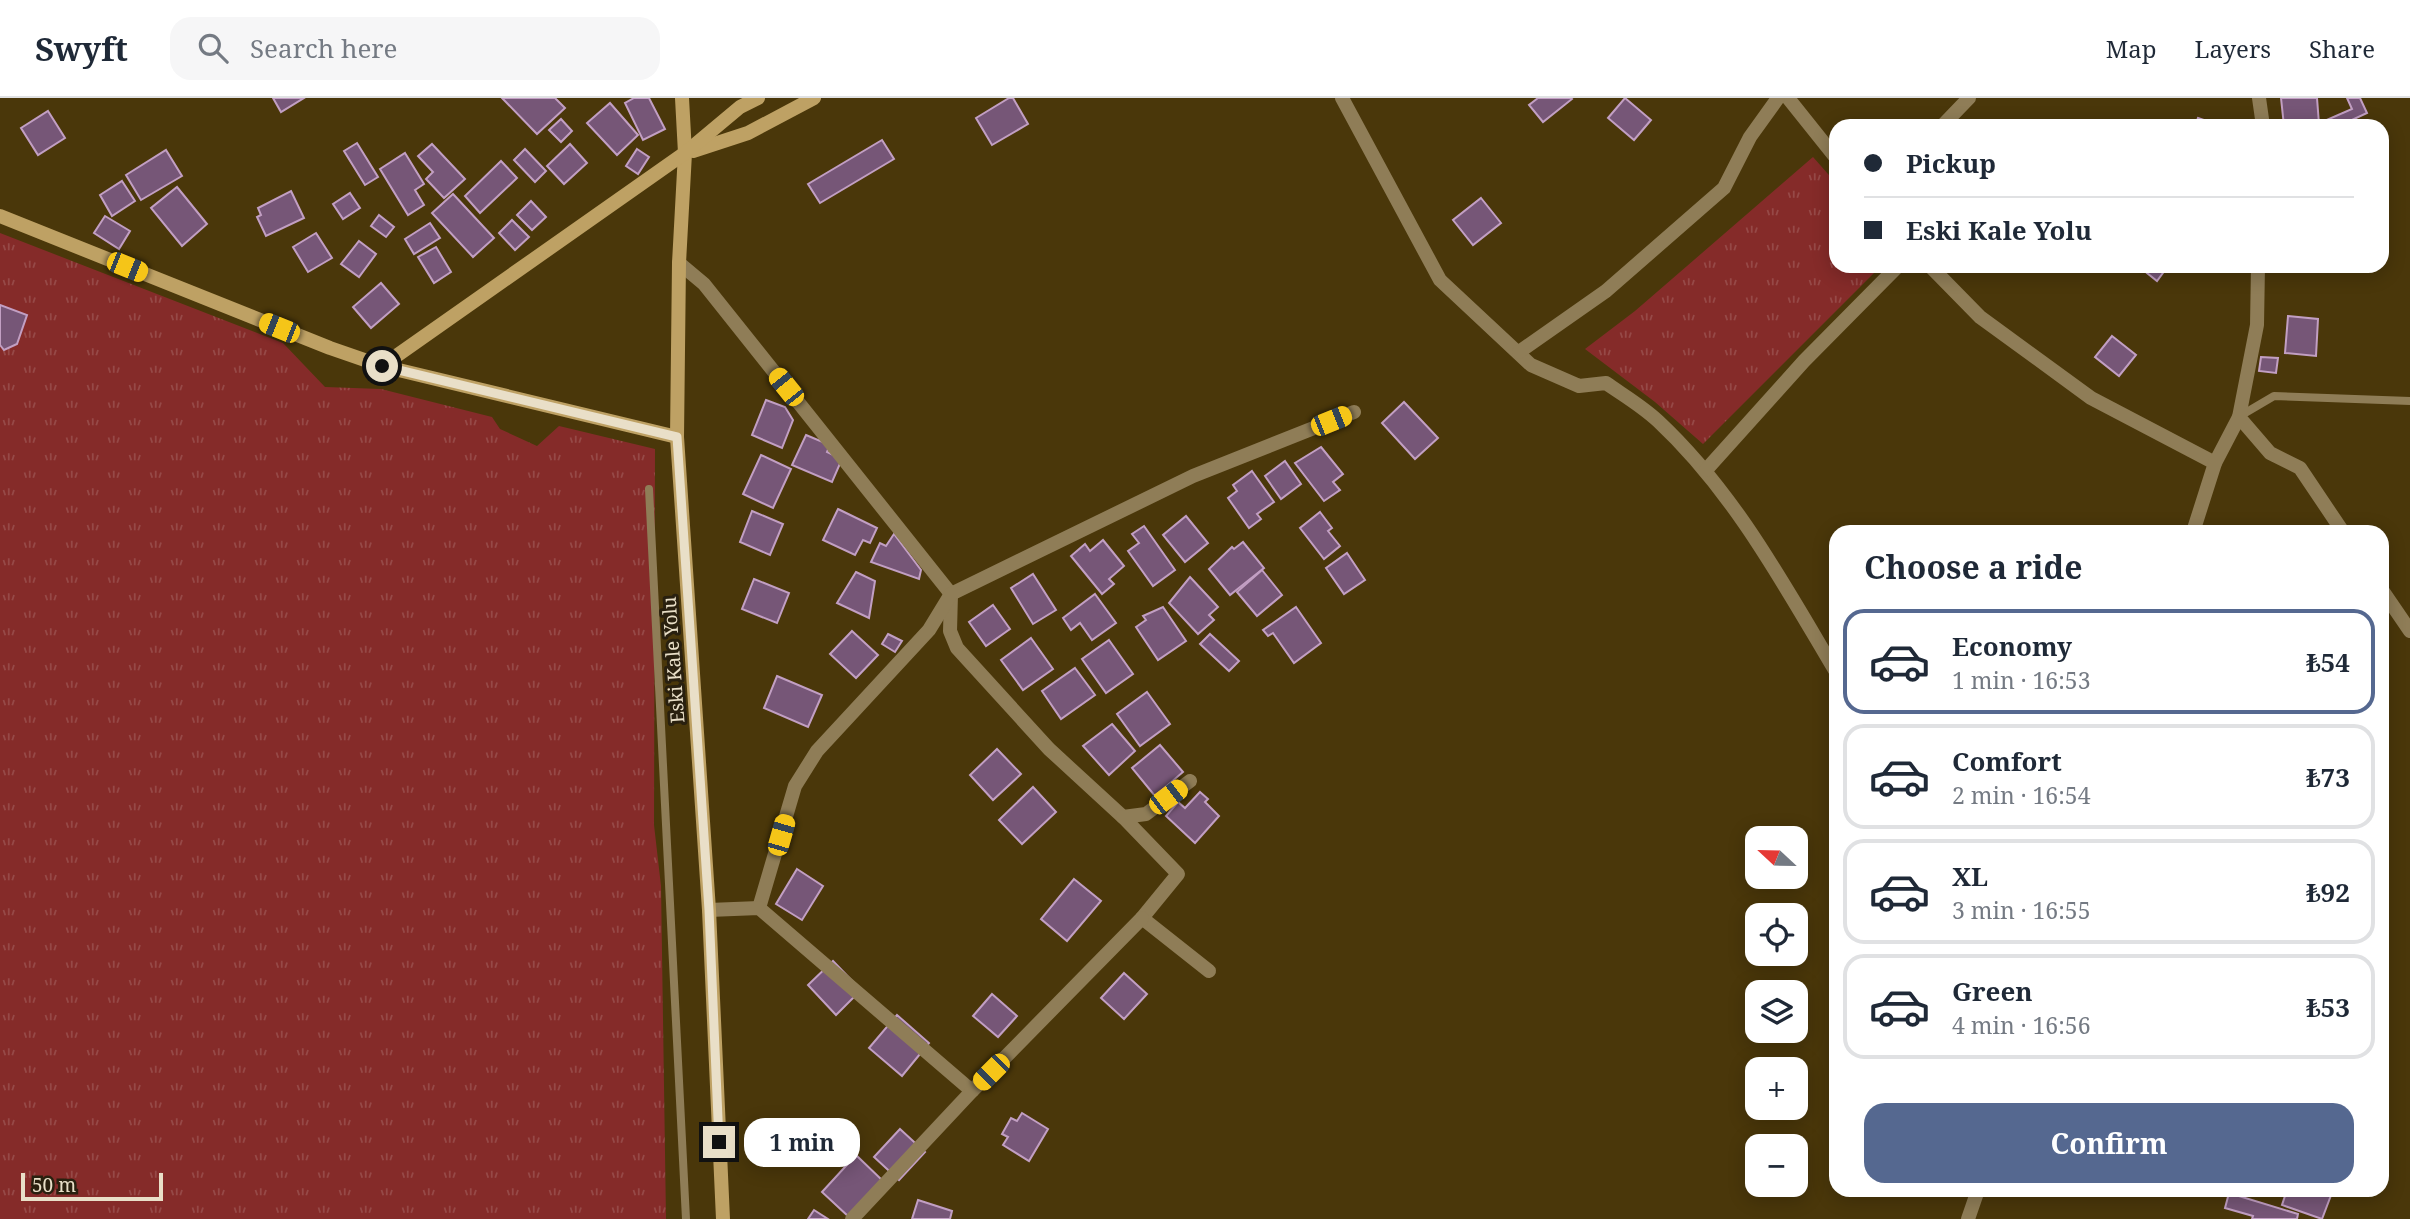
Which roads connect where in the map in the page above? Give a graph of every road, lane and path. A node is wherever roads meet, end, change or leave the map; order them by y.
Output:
1 (682, 98) edge
2 (758, 98) edge
3 (814, 98) edge
4 (1342, 98) edge
5 (1779, 98) edge
6 (1788, 98) edge
7 (1969, 98) edge
8 (2259, 98) edge
9 (1949, 119) edge
10 (2262, 119) edge
11 (1829, 149) edge
12 (685, 153) junction
13 (0, 216) edge
14 (679, 263) junction
15 (1891, 273) edge
16 (1937, 273) edge
17 (2258, 273) edge
18 (1519, 352) junction
19 (382, 366) junction
20 (2410, 401) edge
21 (1354, 412) dead end
22 (2239, 417) junction
23 (677, 437) junction
24 (2215, 463) junction
25 (1706, 470) junction
26 (649, 489) dead end
27 (2195, 525) edge
28 (2338, 525) edge
29 (951, 594) junction
30 (2389, 600) edge
31 (2410, 631) edge
32 (1829, 660) edge
33 (1189, 781) dead end
34 (1123, 817) junction
35 (760, 908) junction
36 (709, 910) junction
37 (1142, 918) junction
38 (1209, 971) dead end
39 (972, 1091) junction
40 (1976, 1197) edge
41 (686, 1219) edge
42 (723, 1219) edge
43 (852, 1219) edge
44 (1968, 1219) edge

1 - 12 street, Eski Kale Yolu
2 - 12 street
3 - 12 street
4 - 18 street
5 - 18 street
6 - 11 street
7 - 9 street
8 - 10 street
12 - 14 street, Eski Kale Yolu
12 - 19 street
13 - 19 street
14 - 23 street, Eski Kale Yolu
14 - 29 street
15 - 25 street
16 - 24 street
17 - 22 street
18 - 25 street
19 - 23 street
20 - 22 lane
21 - 29 street
22 - 24 street
22 - 28 street
23 - 36 street, Eski Kale Yolu
24 - 27 street
25 - 32 street
26 - 41 lane
29 - 34 street
29 - 35 street
30 - 31 street
33 - 34 street
34 - 37 street
35 - 36 street
35 - 39 street
36 - 42 street, Eski Kale Yolu
37 - 38 street
37 - 39 street
39 - 43 street
40 - 44 street

